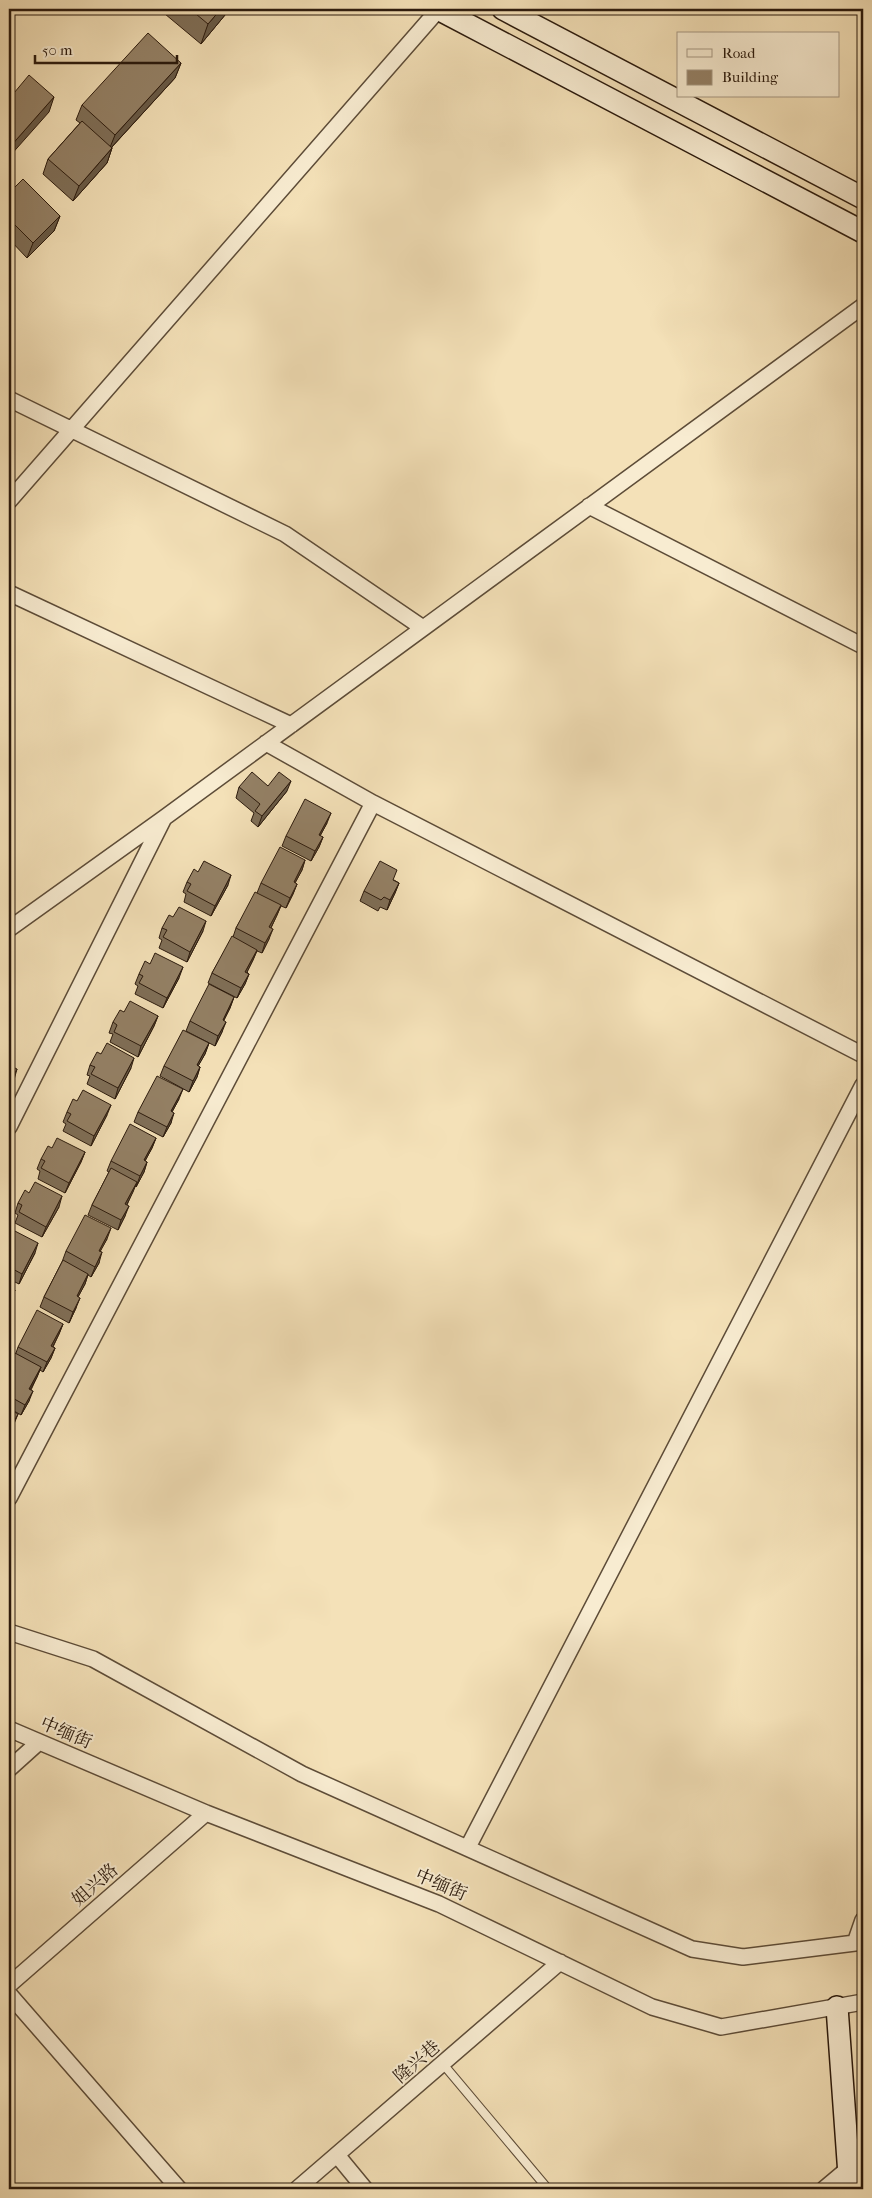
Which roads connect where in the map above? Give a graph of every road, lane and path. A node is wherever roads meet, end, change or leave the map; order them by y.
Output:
1 (439, 9) edge
2 (504, 9) edge
3 (863, 198) edge
4 (863, 232) edge
5 (863, 306) edge
6 (9, 399) edge
7 (72, 429) junction
8 (9, 501) edge
9 (589, 506) junction
10 (9, 594) edge
11 (423, 628) junction
12 (863, 646) edge
13 (291, 725) junction
14 (266, 744) junction
15 (373, 803) junction
16 (164, 818) junction
17 (9, 929) edge
18 (863, 1055) edge
19 (863, 1085) edge
20 (9, 1127) edge
21 (9, 1498) edge
22 (9, 1632) edge
23 (9, 1728) edge
24 (39, 1742) junction
25 (9, 1769) edge
26 (206, 1813) junction
27 (468, 1847) junction
28 (863, 1920) edge
29 (859, 1943) edge
30 (560, 1962) junction
31 (9, 1985) edge
32 (9, 1994) edge
33 (863, 2002) edge
34 (837, 2007) junction
35 (442, 2064) junction
36 (337, 2155) junction
37 (856, 2168) edge
38 (179, 2189) edge
39 (298, 2189) edge
40 (365, 2189) edge
41 (548, 2189) edge
42 (824, 2189) edge
43 (850, 2189) edge

1 - 4 street
1 - 7 street
2 - 3 street
5 - 9 street
6 - 7 street
7 - 8 street
7 - 11 street
9 - 11 street
9 - 12 street
10 - 13 street
11 - 13 street
13 - 14 street
14 - 15 street
14 - 16 street
15 - 18 street
15 - 21 street
16 - 17 street
16 - 20 street
19 - 27 street
22 - 27 street
23 - 24 street, 中缅街
24 - 25 street
24 - 26 street, 中缅街
26 - 30 street, 中缅街
26 - 31 street, 姐兴路
27 - 29 street
28 - 29 street
30 - 34 street, 中缅街
30 - 35 street, 隆兴巷
32 - 38 street
33 - 34 street, 中缅街
34 - 37 street
35 - 36 street, 隆兴巷
35 - 41 lane
36 - 39 street, 隆兴巷
36 - 40 street
37 - 42 street
37 - 43 street

